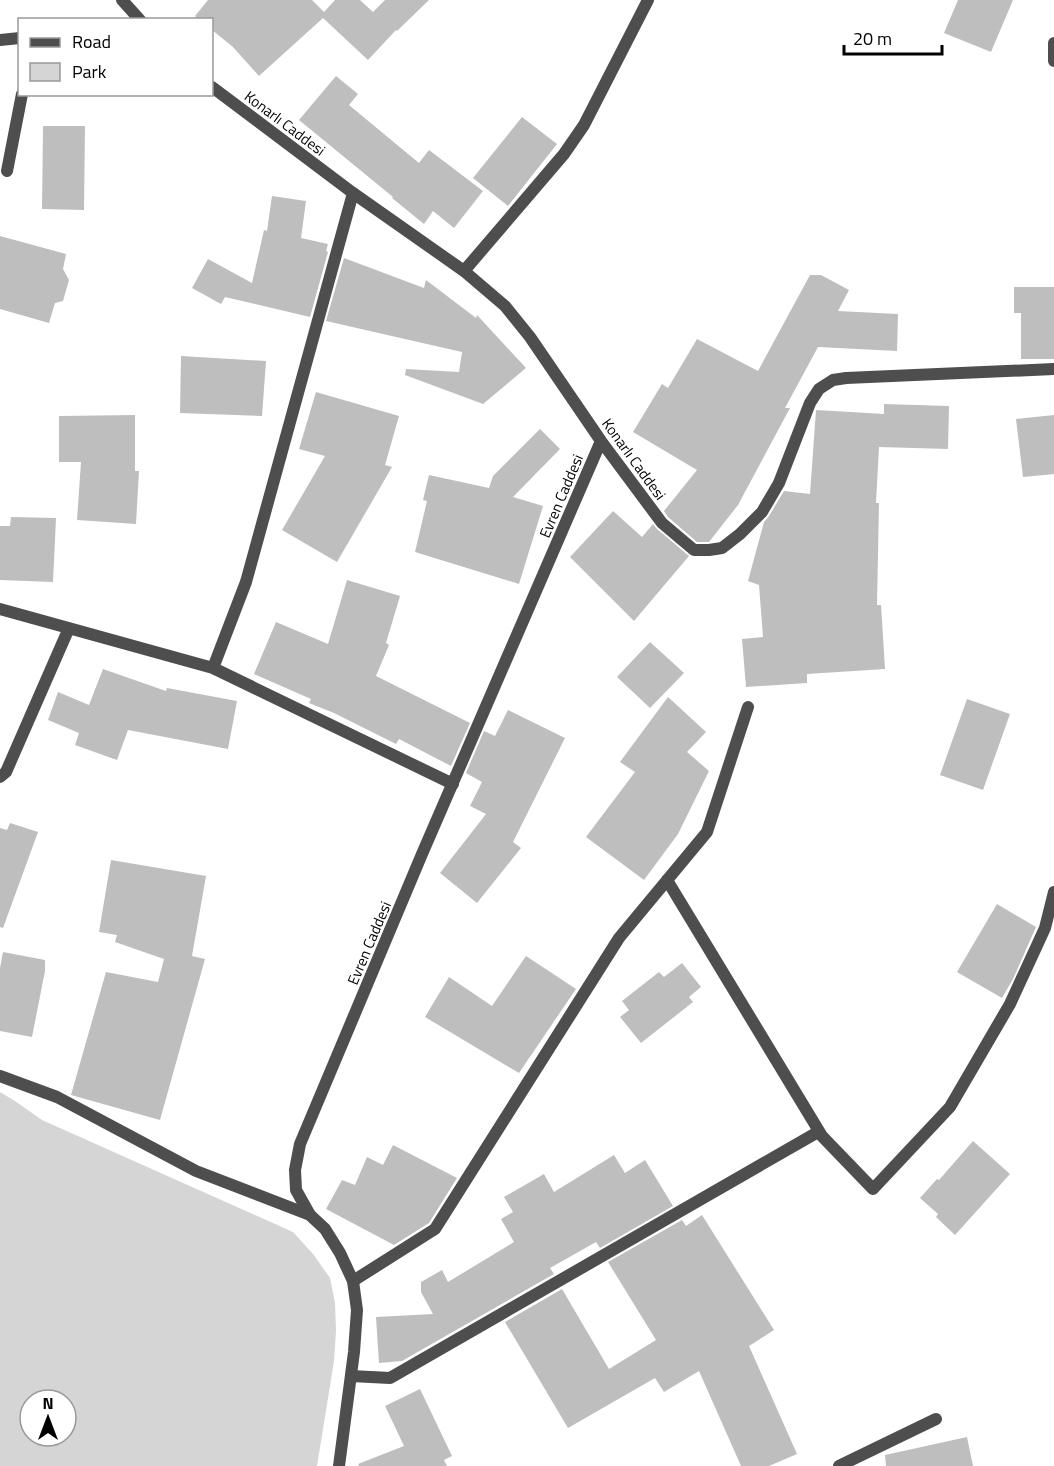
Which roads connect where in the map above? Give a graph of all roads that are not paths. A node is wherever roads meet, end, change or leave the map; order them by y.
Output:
1 (122, 0) edge
2 (648, 0) edge
3 (138, 18) edge
4 (18, 38) edge
5 (0, 40) edge
6 (1054, 43) edge
7 (1054, 61) edge
8 (213, 88) edge
9 (22, 96) edge
10 (7, 171) dead end
11 (353, 193) junction
12 (464, 271) junction
13 (1054, 369) edge
14 (601, 441) junction
15 (0, 609) edge
16 (69, 628) junction
17 (213, 668) junction
18 (748, 707) dead end
19 (0, 777) edge
20 (453, 784) junction
21 (667, 880) junction
22 (1054, 892) edge
23 (0, 1076) edge
24 (822, 1137) junction
25 (310, 1215) junction
26 (353, 1281) junction
27 (351, 1376) junction
28 (936, 1419) dead end
29 (339, 1466) edge
30 (839, 1466) edge

1 - 3 street
2 - 12 street
4 - 5 street
6 - 7 street
8 - 11 street, Konarlı Caddesi
9 - 10 street
11 - 12 street, Konarlı Caddesi
11 - 17 street
12 - 14 street, Konarlı Caddesi
13 - 14 street, Konarlı Caddesi
14 - 20 street, Evren Caddesi
15 - 16 street
16 - 17 street
16 - 19 street
17 - 20 street
18 - 21 street
20 - 25 street, Evren Caddesi
21 - 24 street
21 - 26 street
22 - 24 street
23 - 25 street
24 - 27 street
25 - 26 street, Evren Caddesi
26 - 27 street, Evren Caddesi
27 - 29 street, Evren Caddesi
28 - 30 street

